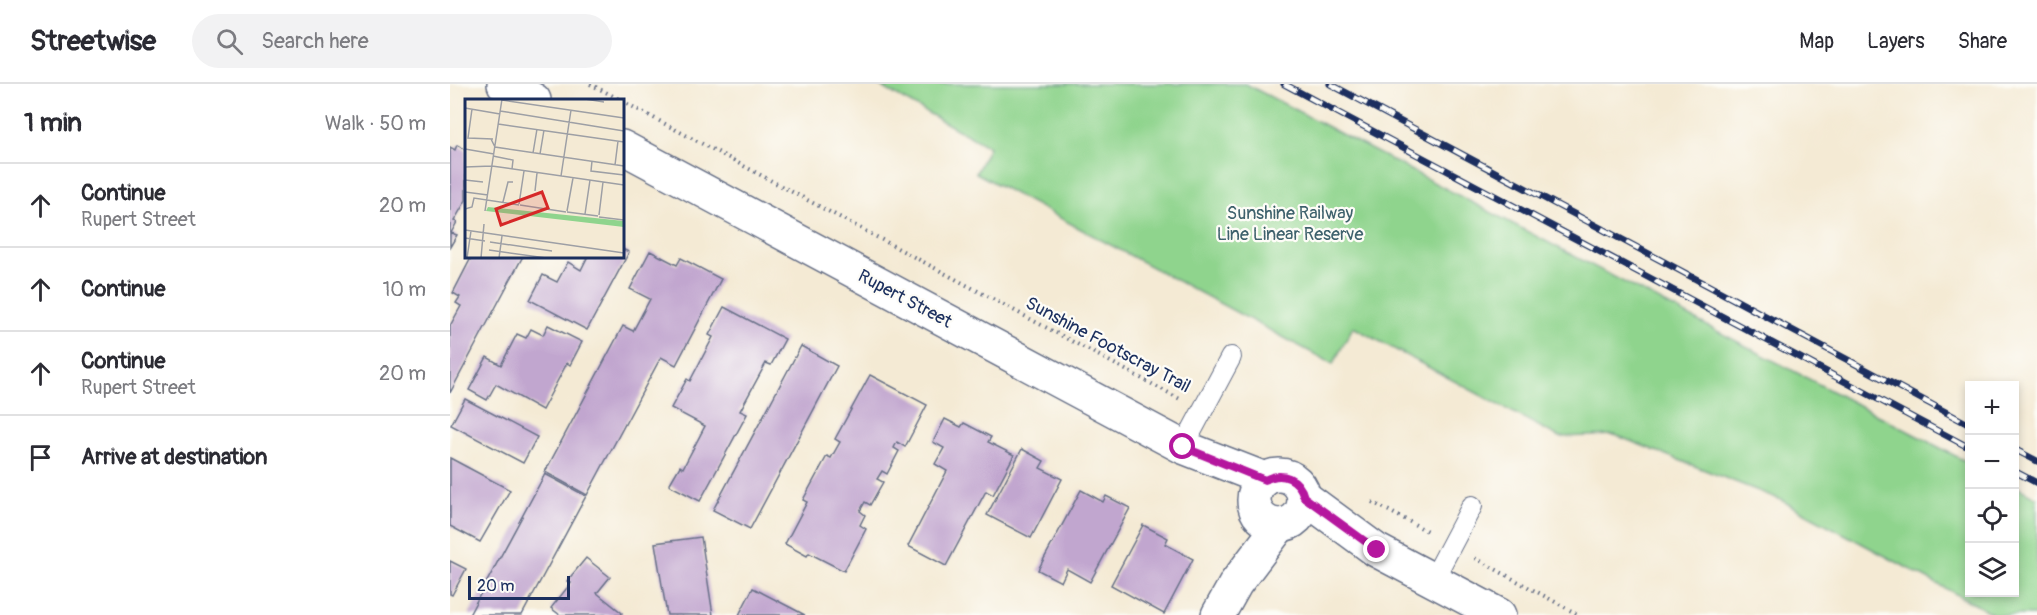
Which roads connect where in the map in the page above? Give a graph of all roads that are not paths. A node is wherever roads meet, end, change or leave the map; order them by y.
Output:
1 (504, 84) edge
2 (532, 99) edge
3 (624, 148) edge
4 (1231, 357) dead end
5 (1186, 448) junction
6 (1275, 505) junction
7 (1472, 506) dead end
8 (1433, 580) junction
9 (1218, 615) edge
10 (1499, 615) edge

1 - 2 street
3 - 5 street, Rupert Street
4 - 5 lane
5 - 6 street, Rupert Street
6 - 8 street, Rupert Street
6 - 9 street
7 - 8 lane
8 - 10 street, Rupert Street

